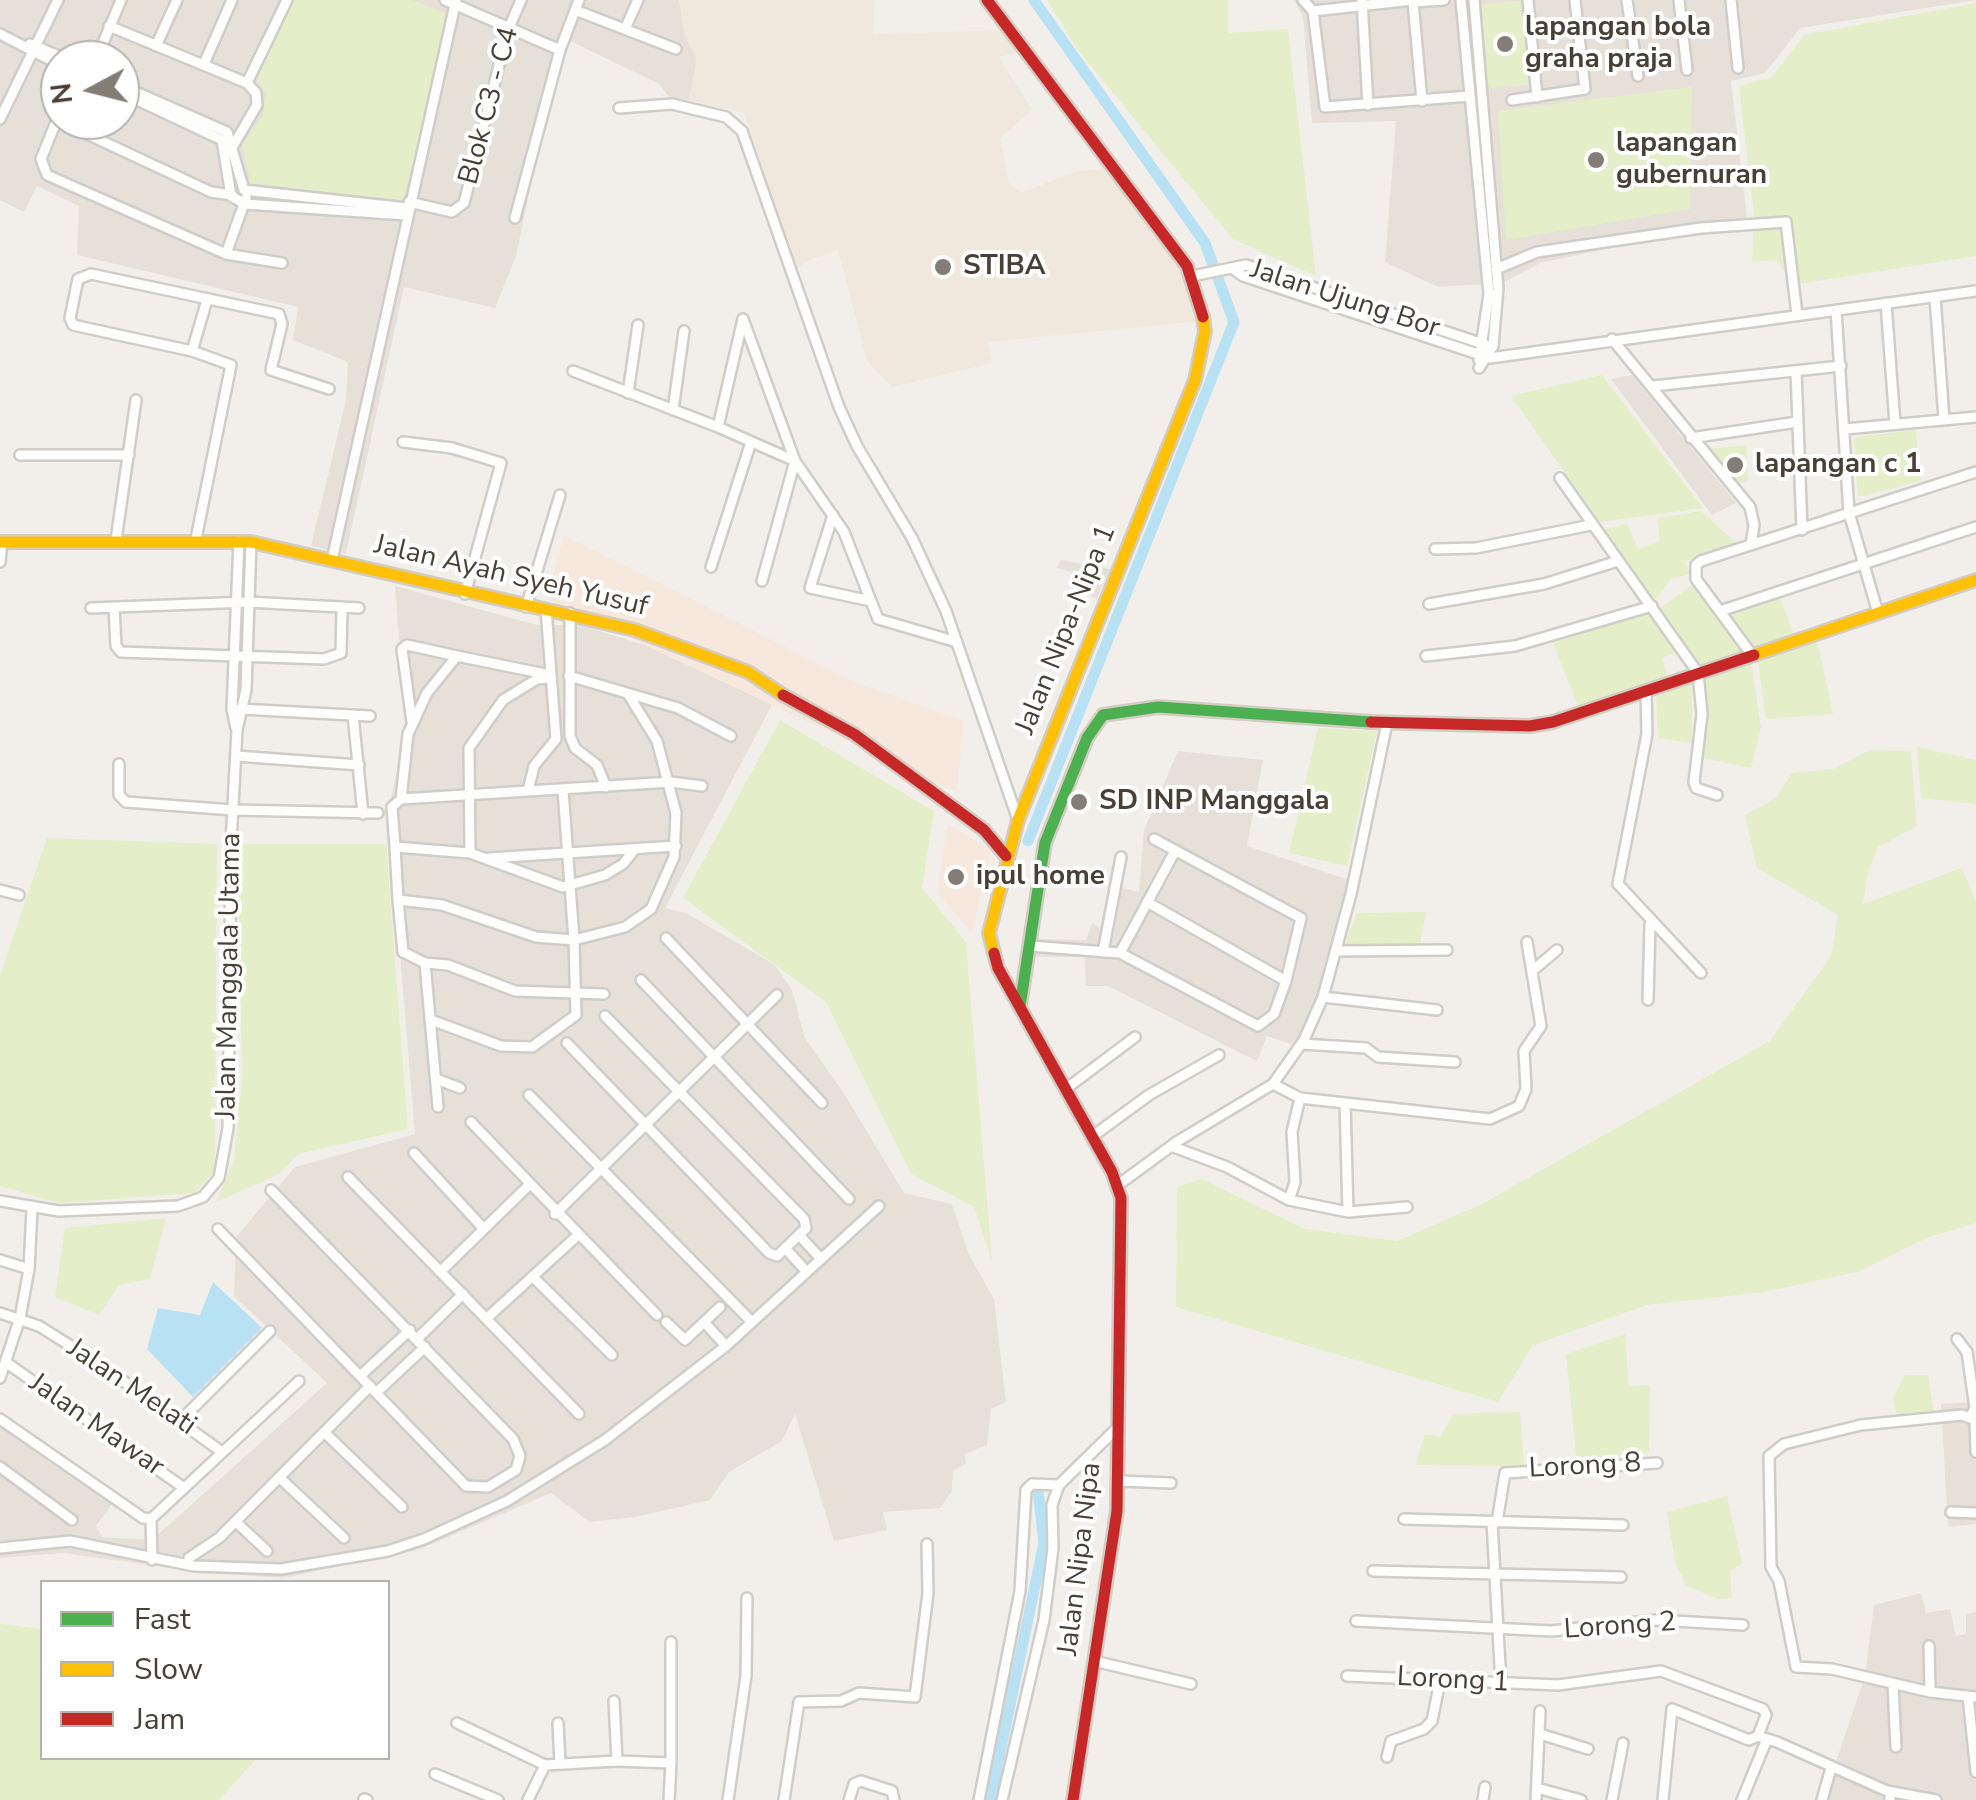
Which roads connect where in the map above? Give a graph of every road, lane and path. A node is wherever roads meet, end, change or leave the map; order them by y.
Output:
1 (57, 0) edge
2 (120, 0) edge
3 (176, 0) edge
4 (232, 0) edge
5 (287, 0) edge
6 (521, 0) edge
7 (638, 0) edge
8 (986, 0) edge
9 (1302, 0) edge
10 (1444, 0) edge
11 (1461, 0) edge
12 (1474, 0) edge
13 (1528, 0) edge
14 (1576, 0) edge
15 (1626, 0) edge
16 (1678, 0) edge
17 (1731, 0) edge
18 (452, 1) edge
19 (1413, 1) edge
20 (1363, 4) edge
21 (577, 5) edge
22 (1313, 11) junction
23 (109, 26) junction
24 (625, 29) junction
25 (508, 30) junction
26 (0, 34) edge
27 (104, 40) edge
28 (156, 46) junction
29 (32, 48) junction
30 (676, 49) dead end
31 (560, 50) junction
32 (40, 51) edge
33 (40, 53) edge
34 (204, 64) junction
35 (1738, 68) dead end
36 (1686, 70) dead end
37 (1638, 76) dead end
38 (247, 83) junction
39 (140, 96) edge
40 (1470, 96) junction
41 (1538, 97) junction
42 (140, 98) edge
43 (1512, 100) dead end
44 (1422, 101) junction
45 (1368, 105) junction
46 (619, 108) dead end
47 (0, 119) edge
48 (49, 140) edge
49 (106, 140) edge
50 (233, 146) junction
51 (244, 189) junction
52 (230, 196) junction
53 (245, 204) junction
54 (407, 208) junction
55 (515, 218) dead end
56 (226, 254) junction
57 (282, 263) dead end
58 (1228, 269) junction
59 (1496, 269) junction
60 (1192, 276) junction
61 (1976, 291) edge
62 (1934, 297) junction
63 (207, 300) junction
64 (1886, 304) junction
65 (1836, 310) junction
66 (1797, 315) junction
67 (638, 325) dead end
68 (684, 331) dead end
69 (1612, 339) junction
70 (1481, 344) junction
71 (1497, 350) junction
72 (192, 351) junction
73 (1484, 357) junction
74 (1841, 366) junction
75 (1796, 371) junction
76 (572, 372) dead end
77 (1653, 386) junction
78 (329, 389) dead end
79 (628, 393) junction
80 (136, 400) dead end
81 (673, 410) junction
82 (1976, 417) edge
83 (1944, 419) junction
84 (1797, 422) junction
85 (1895, 424) junction
86 (718, 427) junction
87 (1844, 429) junction
88 (1691, 438) junction
89 (402, 442) dead end
90 (751, 442) junction
91 (20, 454) dead end
92 (129, 455) junction
93 (796, 461) junction
94 (1976, 472) edge
95 (1560, 478) dead end
96 (560, 495) dead end
97 (1849, 513) junction
98 (833, 516) junction
99 (1591, 525) junction
100 (1976, 528) edge
101 (1802, 530) junction
102 (196, 539) junction
103 (116, 540) junction
104 (245, 542) junction
105 (1, 543) edge
106 (1752, 545) junction
107 (1435, 549) dead end
108 (332, 560) junction
109 (1618, 561) junction
110 (0, 562) edge
111 (1864, 563) junction
112 (712, 567) dead end
113 (1976, 580) edge
114 (762, 581) dead end
115 (465, 594) junction
116 (870, 601) junction
117 (236, 602) junction
118 (248, 602) junction
119 (1430, 604) dead end
120 (1652, 606) junction
121 (114, 607) junction
122 (342, 607) junction
123 (91, 608) dead end
124 (360, 608) dead end
125 (526, 608) junction
126 (546, 610) junction
127 (1720, 610) junction
128 (570, 613) junction
129 (1878, 613) junction
130 (956, 642) junction
131 (234, 655) junction
132 (1752, 655) junction
133 (248, 656) junction
134 (457, 656) junction
135 (1426, 656) dead end
136 (1698, 673) junction
137 (551, 676) junction
138 (569, 676) junction
139 (1646, 691) junction
140 (628, 694) junction
141 (244, 708) junction
142 (232, 709) junction
143 (354, 715) junction
144 (370, 716) dead end
145 (1387, 722) junction
146 (412, 724) junction
147 (237, 730) junction
148 (731, 736) dead end
149 (236, 756) junction
150 (118, 764) dead end
151 (359, 765) junction
152 (671, 782) junction
153 (702, 786) dead end
154 (606, 787) junction
155 (528, 790) junction
156 (563, 790) junction
157 (1717, 795) dead end
158 (468, 796) junction
159 (401, 799) junction
160 (234, 810) junction
161 (378, 813) dead end
162 (363, 814) junction
163 (1018, 820) junction
164 (1154, 839) dead end
165 (676, 846) junction
166 (395, 847) junction
167 (635, 849) junction
168 (1176, 850) junction
169 (470, 853) junction
170 (568, 853) junction
171 (1006, 856) junction
172 (484, 858) junction
173 (1121, 858) dead end
174 (571, 886) junction
175 (0, 890) edge
176 (19, 895) dead end
177 (398, 900) junction
178 (1147, 902) junction
179 (1650, 924) junction
180 (666, 938) dead end
181 (574, 940) junction
182 (1526, 942) dead end
183 (1030, 946) junction
184 (1447, 950) dead end
185 (1556, 950) dead end
186 (1336, 951) junction
187 (1103, 952) junction
188 (1120, 953) junction
189 (426, 962) junction
190 (1532, 971) junction
191 (1701, 973) dead end
192 (641, 980) dead end
193 (1286, 981) junction
194 (604, 994) dead end
195 (777, 995) dead end
196 (577, 996) junction
197 (1323, 998) junction
198 (1648, 1000) dead end
199 (1020, 1006) junction
200 (1438, 1010) dead end
201 (605, 1016) dead end
202 (431, 1020) junction
203 (747, 1025) junction
204 (1135, 1038) dead end
205 (567, 1043) dead end
206 (1302, 1044) junction
207 (1219, 1056) dead end
208 (714, 1058) junction
209 (1455, 1062) dead end
210 (436, 1079) junction
211 (1273, 1084) junction
212 (460, 1088) dead end
213 (1067, 1088) junction
214 (679, 1092) junction
215 (529, 1095) dead end
216 (1300, 1098) junction
217 (1346, 1103) junction
218 (822, 1104) dead end
219 (438, 1107) dead end
220 (471, 1122) dead end
221 (645, 1125) junction
222 (1092, 1136) junction
223 (1171, 1146) junction
224 (414, 1153) dead end
225 (602, 1167) junction
226 (348, 1177) dead end
227 (1118, 1185) junction
228 (528, 1186) junction
229 (271, 1190) dead end
230 (849, 1199) dead end
231 (1289, 1200) junction
232 (0, 1201) edge
233 (879, 1206) dead end
234 (1407, 1207) dead end
235 (32, 1210) junction
236 (1348, 1212) junction
237 (555, 1214) junction
238 (483, 1228) junction
239 (218, 1229) dead end
240 (799, 1235) junction
241 (577, 1236) junction
242 (785, 1248) junction
243 (821, 1259) junction
244 (0, 1260) edge
245 (29, 1269) junction
246 (440, 1272) junction
247 (807, 1272) junction
248 (535, 1279) junction
249 (463, 1294) junction
250 (720, 1307) dead end
251 (0, 1314) edge
252 (20, 1318) junction
253 (487, 1318) junction
254 (750, 1320) junction
255 (1120, 1321) joint
256 (704, 1322) junction
257 (410, 1330) junction
258 (270, 1332) dead end
259 (418, 1338) junction
260 (1957, 1340) dead end
261 (726, 1346) junction
262 (426, 1347) junction
263 (612, 1356) dead end
264 (7, 1364) junction
265 (360, 1376) junction
266 (0, 1378) edge
267 (299, 1381) dead end
268 (374, 1389) junction
269 (580, 1414) dead end
270 (1971, 1416) junction
271 (0, 1419) edge
272 (180, 1421) junction
273 (1119, 1426) junction
274 (325, 1433) junction
275 (222, 1452) junction
276 (1976, 1452) edge
277 (1657, 1463) dead end
278 (0, 1467) edge
279 (506, 1477) junction
280 (281, 1478) junction
281 (1119, 1481) junction
282 (1171, 1483) dead end
283 (1059, 1485) junction
284 (184, 1488) junction
285 (520, 1494) junction
286 (402, 1507) dead end
287 (1951, 1512) dead end
288 (1976, 1513) edge
289 (151, 1519) junction
290 (72, 1520) dead end
291 (1404, 1520) dead end
292 (236, 1522) junction
293 (1494, 1522) junction
294 (1623, 1525) dead end
295 (344, 1538) dead end
296 (927, 1544) dead end
297 (0, 1548) edge
298 (267, 1552) dead end
299 (189, 1558) dead end
300 (152, 1560) junction
301 (1373, 1571) dead end
302 (1495, 1574) junction
303 (1620, 1577) dead end
304 (747, 1598) dead end
305 (1356, 1621) dead end
306 (1743, 1625) dead end
307 (1498, 1629) junction
308 (671, 1642) dead end
309 (1928, 1649) dead end
310 (1094, 1662) junction
311 (1348, 1676) dead end
312 (1440, 1681) junction
313 (1191, 1684) dead end
314 (1501, 1684) junction
315 (1892, 1685) junction
316 (1930, 1692) junction
317 (1972, 1696) edge
318 (614, 1702) dead end
319 (1540, 1712) dead end
320 (558, 1723) dead end
321 (457, 1724) dead end
322 (1540, 1734) junction
323 (1762, 1737) junction
324 (1623, 1743) dead end
325 (1896, 1748) dead end
326 (1588, 1749) dead end
327 (1387, 1757) dead end
328 (617, 1761) junction
329 (560, 1763) junction
330 (671, 1763) junction
331 (545, 1765) junction
332 (1830, 1768) junction
333 (1976, 1772) edge
334 (436, 1774) dead end
335 (1485, 1787) dead end
336 (1538, 1788) junction
337 (498, 1800) edge
338 (528, 1800) edge
339 (669, 1800) edge
340 (728, 1800) edge
341 (784, 1800) edge
342 (849, 1800) edge
343 (894, 1800) edge
344 (979, 1800) edge
345 (1002, 1800) edge
346 (1073, 1800) edge
347 (1484, 1800) edge
348 (1536, 1800) edge
349 (1581, 1800) edge
350 (1612, 1800) edge
351 (1663, 1800) edge
352 (1742, 1800) edge
353 (1822, 1800) edge
354 (1936, 1800) edge

1 - 29 street
2 - 23 street
3 - 28 street
4 - 34 street
5 - 38 street
6 - 25 street, Blok C3 - C4
7 - 24 street
8 - 60 street, Jalan Nipa-Nipa 1
9 - 22 street
10 - 19 street
11 - 40 street
12 - 59 street
13 - 41 street
14 - 41 street
15 - 37 street
16 - 36 street
17 - 35 street
18 - 25 street
18 - 54 street
19 - 20 street
19 - 44 street
20 - 22 street
20 - 45 street
21 - 24 street
21 - 31 street
22 - 45 street
23 - 27 street
23 - 28 street
24 - 30 street
25 - 31 street
25 - 54 street, Blok C3 - C4
26 - 29 street
28 - 34 street
29 - 32 street
29 - 33 street
29 - 47 street
31 - 55 street
34 - 38 street
38 - 50 street
39 - 50 street
40 - 44 street
40 - 70 street
41 - 43 street
42 - 52 street
44 - 45 street
46 - 130 street
48 - 56 street
49 - 52 street
50 - 51 street
51 - 52 street
51 - 53 street
51 - 54 street
52 - 53 street
53 - 54 street
53 - 56 street
54 - 108 street
56 - 57 street
58 - 60 street
58 - 70 street, Jalan Ujung Bor
58 - 73 street, Jalan Ujung Bor
59 - 66 street
59 - 71 street
60 - 163 street, Jalan Nipa-Nipa 1
61 - 62 street, Jalan Ujung Bor
62 - 64 street, Jalan Ujung Bor
62 - 83 street
63 - 72 street
63 - 72 street
63 - 78 street
64 - 65 street, Jalan Ujung Bor
64 - 85 street
65 - 66 street, Jalan Ujung Bor
65 - 74 street
66 - 69 street, Jalan Ujung Bor
67 - 79 street
68 - 81 street
69 - 71 street, Jalan Ujung Bor
69 - 77 street
70 - 71 street, Jalan Ujung Bor
70 - 73 street
71 - 73 street
72 - 102 street
74 - 75 street
74 - 87 street
75 - 77 street
75 - 84 street
76 - 79 street
77 - 88 street
79 - 81 street
80 - 92 street
81 - 86 street
82 - 83 street
83 - 85 street
84 - 88 street
84 - 101 street
85 - 87 street
86 - 90 street
86 - 93 street
87 - 97 street
88 - 106 street
89 - 115 street
90 - 93 street
90 - 112 street
91 - 92 street
92 - 103 street
93 - 98 street
93 - 114 street
94 - 97 street
95 - 99 street
96 - 125 street
97 - 101 street
97 - 111 street
98 - 116 street
98 - 116 street
99 - 107 street
99 - 109 street
100 - 111 street
101 - 106 street
102 - 103 street, Jalan Ayah Syeh Yusuf
102 - 104 street, Jalan Ayah Syeh Yusuf
103 - 105 street, Jalan Ayah Syeh Yusuf
104 - 108 street, Jalan Ayah Syeh Yusuf
104 - 117 street
104 - 118 street, Jalan Manggala Utama
105 - 110 street
106 - 127 street
108 - 115 street, Jalan Ayah Syeh Yusuf
109 - 119 street
109 - 120 street
111 - 127 street
111 - 129 street
113 - 129 street
115 - 125 street, Jalan Ayah Syeh Yusuf
116 - 130 street
117 - 118 street
117 - 121 street
117 - 131 street
118 - 122 street
118 - 133 street, Jalan Manggala Utama
120 - 135 street
120 - 136 street
121 - 123 street
121 - 131 street
122 - 124 street
122 - 133 street
125 - 126 street, Jalan Ayah Syeh Yusuf
126 - 128 street, Jalan Ayah Syeh Yusuf
126 - 137 street
127 - 132 street
128 - 138 street
128 - 171 street, Jalan Ayah Syeh Yusuf
129 - 132 street
130 - 163 street
131 - 133 street
131 - 142 street
132 - 136 street
133 - 141 street, Jalan Manggala Utama
134 - 137 street
134 - 146 street
134 - 146 street
136 - 139 street
136 - 157 street
137 - 155 street
137 - 158 street
138 - 140 street
138 - 154 street
139 - 145 street
139 - 179 street
140 - 148 street
140 - 152 street
141 - 142 street
141 - 143 street
141 - 147 street, Jalan Manggala Utama
142 - 147 street
143 - 144 street
143 - 151 street
145 - 183 street
145 - 186 street
146 - 159 street
147 - 149 street, Jalan Manggala Utama
149 - 151 street
149 - 160 street, Jalan Manggala Utama
150 - 160 street
151 - 162 street
152 - 153 street
152 - 154 street
152 - 165 street
154 - 156 street
155 - 156 street
155 - 158 street
156 - 170 street
158 - 159 street
158 - 169 street
159 - 166 street
160 - 162 street
160 - 235 street, Jalan Manggala Utama
161 - 162 street
163 - 171 street, Jalan Nipa-Nipa 1
164 - 168 street
165 - 167 street
165 - 181 street
166 - 169 street
166 - 177 street
167 - 170 street
167 - 174 street
168 - 178 street
168 - 193 street
169 - 172 street
170 - 172 street
170 - 174 street
171 - 199 street, Jalan Nipa-Nipa 1
172 - 174 street
173 - 187 street
174 - 181 street
175 - 176 street
177 - 181 street
177 - 189 street
178 - 188 street
178 - 193 street
179 - 191 street
179 - 198 street
180 - 203 street
181 - 196 street
182 - 190 street
183 - 187 street
183 - 199 street
184 - 186 street
185 - 190 street
186 - 197 street
187 - 188 street
188 - 193 street
189 - 196 street
189 - 202 street
190 - 217 street
192 - 208 street
194 - 196 street
195 - 203 street
196 - 202 street
197 - 200 street
197 - 206 street
199 - 213 street, Jalan Nipa-Nipa 1
201 - 214 street
202 - 210 street
203 - 208 street
203 - 218 street
204 - 213 street
205 - 221 street
206 - 209 street
206 - 211 street
207 - 222 street
208 - 214 street
208 - 230 street
210 - 212 street
210 - 219 street
211 - 216 street
211 - 223 street
213 - 222 street, Jalan Nipa-Nipa 1
214 - 221 street
214 - 240 street
215 - 225 street
216 - 217 street
216 - 231 street
217 - 236 street
220 - 228 street
221 - 225 street
221 - 242 street
222 - 227 street, Jalan Nipa-Nipa 1
223 - 227 street
223 - 231 street
224 - 238 street
225 - 237 street
225 - 254 street
226 - 246 street
227 - 255 street, Jalan Nipa-Nipa 1
228 - 237 street
228 - 238 street
229 - 257 street
231 - 236 street
232 - 235 street, Jalan Manggala Utama
233 - 243 street
234 - 236 street
235 - 245 street
237 - 241 street
238 - 246 street
239 - 265 street
240 - 242 street
240 - 243 street
241 - 248 street
241 - 256 street
242 - 247 street
243 - 247 street
244 - 245 street
245 - 252 street
246 - 249 street
247 - 254 street
248 - 253 street
248 - 263 street
249 - 253 street
249 - 259 street
250 - 256 street
251 - 252 street, Jalan Melati
252 - 264 street
252 - 272 street, Jalan Melati
253 - 269 street
254 - 261 street
255 - 273 street, Jalan Nipa Nipa
256 - 261 street
257 - 259 street
257 - 265 street
258 - 272 street
259 - 262 street
260 - 270 street
261 - 285 street
262 - 268 street
262 - 279 street
264 - 266 street
264 - 284 street, Jalan Mawar
265 - 268 street
267 - 275 street
268 - 274 street
268 - 279 street
270 - 276 street
270 - 315 street
271 - 289 street
272 - 275 street, Jalan Melati
273 - 281 street, Jalan Nipa Nipa
273 - 283 street
274 - 280 street
274 - 286 street
275 - 284 street
277 - 293 street, Lorong 8
278 - 290 street
279 - 285 street
280 - 292 street
280 - 295 street
281 - 282 street
281 - 310 street, Jalan Nipa Nipa
283 - 344 street
283 - 345 street
284 - 289 street
285 - 300 street
287 - 288 street
289 - 300 street
291 - 293 street
292 - 298 street
292 - 299 street
293 - 294 street
293 - 302 street
296 - 341 street
297 - 300 street
301 - 302 street
302 - 303 street
302 - 307 street
304 - 340 street
305 - 307 street, Lorong 2
306 - 307 street, Lorong 2
307 - 314 street
308 - 330 street
309 - 316 street
310 - 313 street
310 - 346 street, Jalan Nipa Nipa
311 - 312 street, Lorong 1
312 - 314 street, Lorong 1
312 - 327 street
314 - 323 street, Lorong 1
315 - 316 street
315 - 325 street
316 - 317 street
317 - 333 street
318 - 328 street
319 - 322 street
320 - 329 street
321 - 331 street
322 - 326 street
322 - 336 street
323 - 332 street
323 - 351 street
323 - 352 street
324 - 350 street
328 - 329 street
328 - 330 street
329 - 331 street
330 - 339 street
331 - 338 street
332 - 353 street
332 - 354 street
334 - 337 street
335 - 347 street
336 - 348 street
336 - 349 street
342 - 343 street

